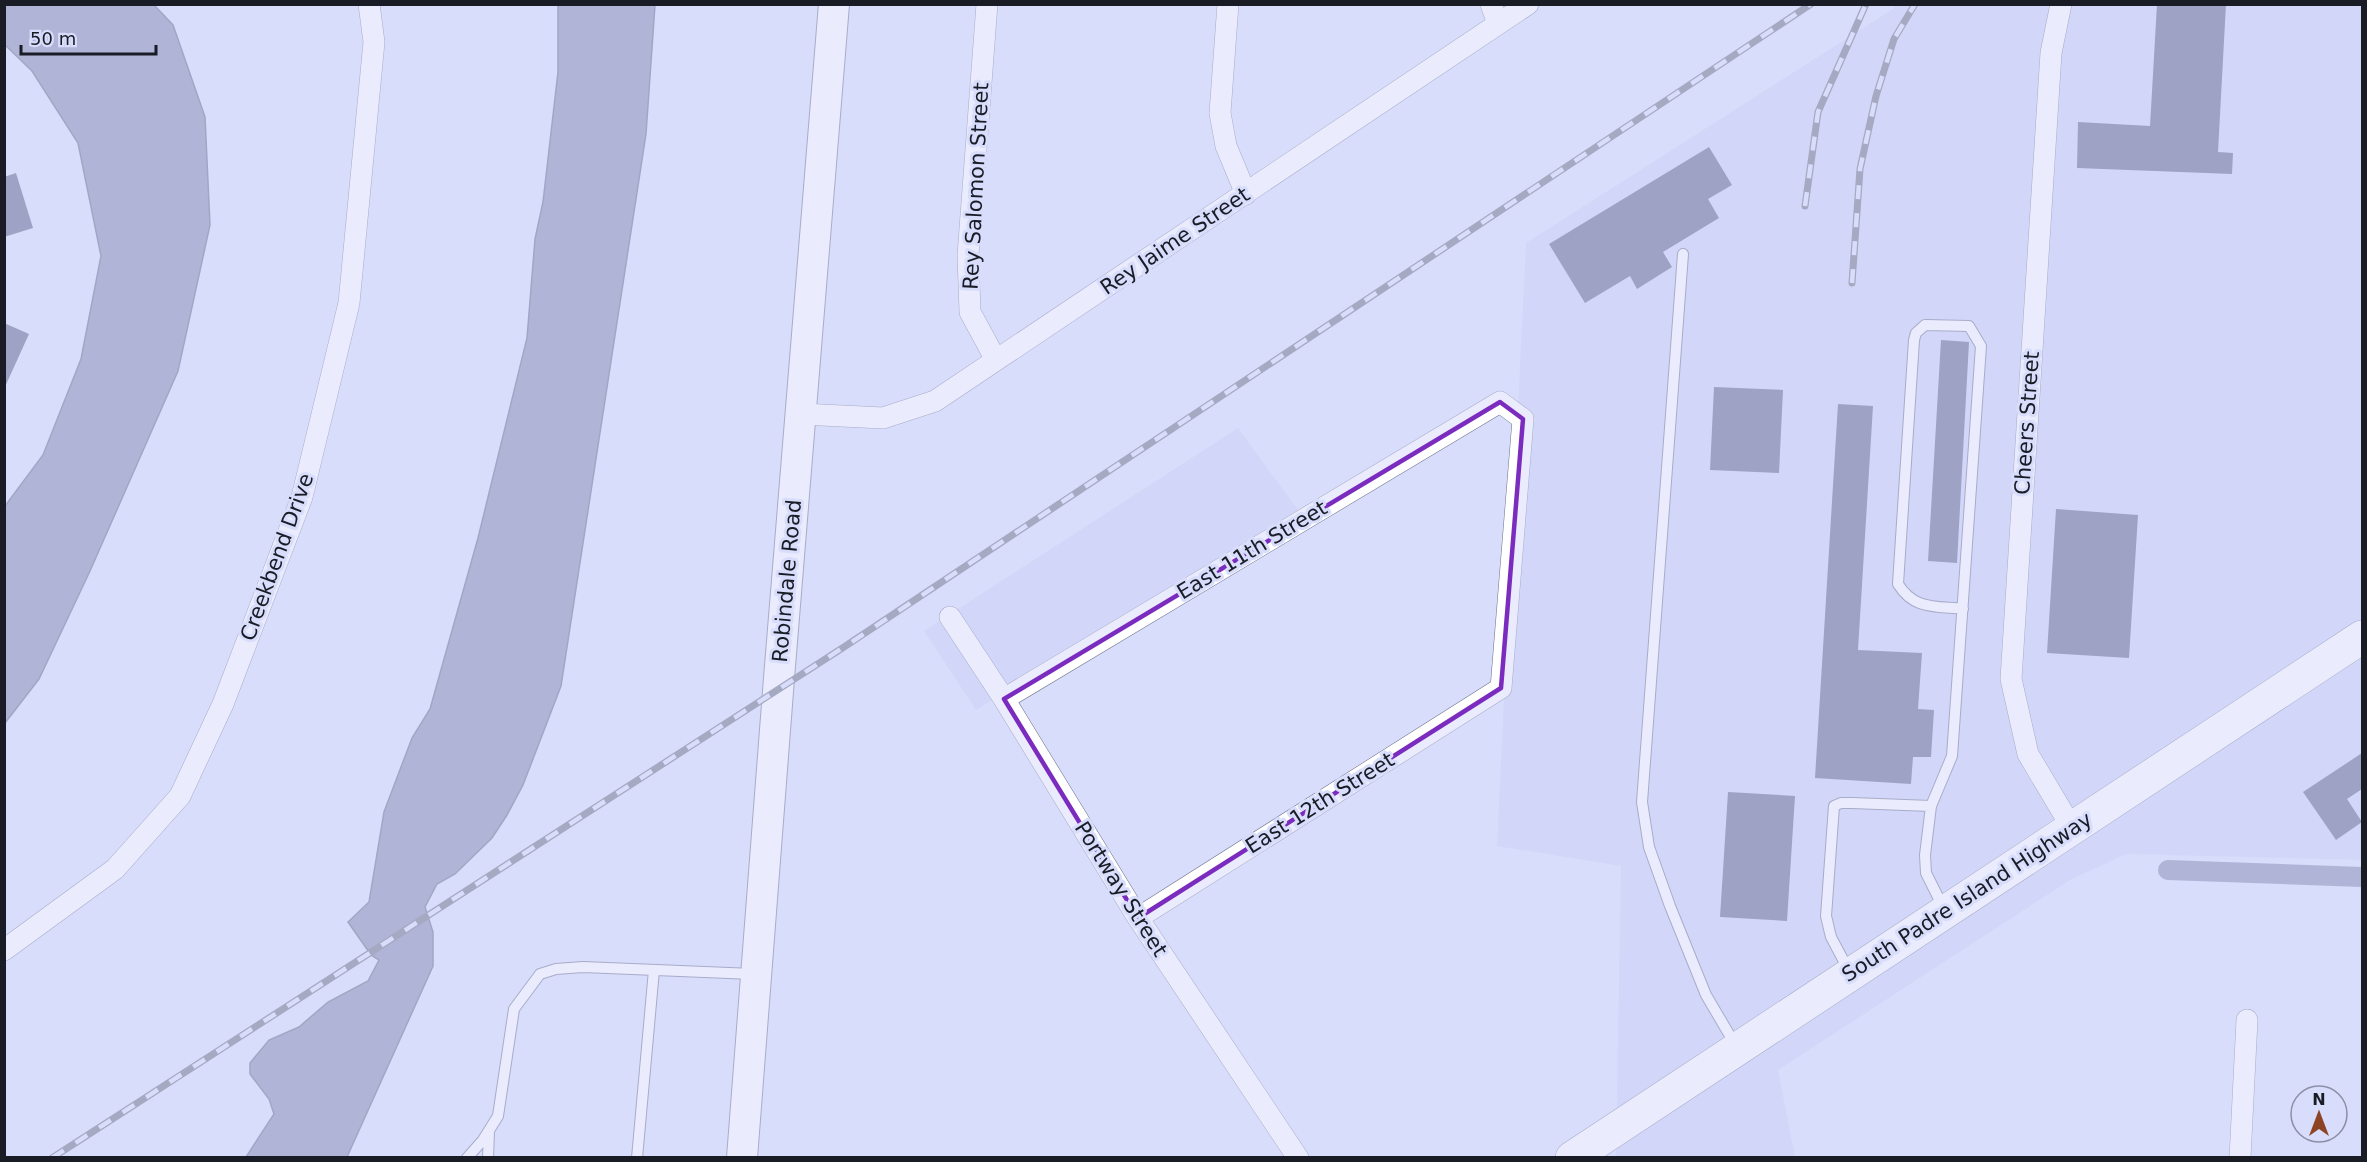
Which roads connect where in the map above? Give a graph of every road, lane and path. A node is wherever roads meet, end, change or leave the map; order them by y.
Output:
1 (369, 4) edge
2 (834, 4) edge
3 (987, 4) edge
4 (1228, 4) edge
5 (1491, 4) edge
6 (1528, 4) edge
7 (2061, 4) edge
8 (1498, 24) junction
9 (1246, 194) junction
10 (1683, 254) dead end
11 (996, 360) junction
12 (801, 414) junction
13 (1963, 609) junction
14 (950, 617) dead end
15 (2362, 637) edge
16 (1501, 688) joint
17 (1004, 699) junction
18 (1931, 806) junction
19 (2072, 828) junction
20 (1945, 912) junction
21 (1138, 918) junction
22 (4, 950) edge
23 (654, 970) junction
24 (756, 974) junction
25 (1851, 974) junction
26 (2247, 1020) dead end
27 (1737, 1048) junction
28 (489, 1130) junction
29 (467, 1158) edge
30 (488, 1158) edge
31 (637, 1158) edge
32 (742, 1158) edge
33 (1298, 1158) edge
34 (1572, 1158) edge
35 (2240, 1158) edge

1 - 22 street, Creekbend Drive
2 - 12 street, Robindale Road
3 - 11 street, Rey Salomon Street
4 - 9 street
5 - 8 street
6 - 8 street, Rey Jaime Street
7 - 19 street, Cheers Street
8 - 9 street, Rey Jaime Street
9 - 11 street, Rey Jaime Street
10 - 27 lane
11 - 12 street, Rey Jaime Street
12 - 24 street, Robindale Road
13 - 13 lane
13 - 18 lane
14 - 17 street, Portway Street
15 - 19 main road, South Padre Island Highway
16 - 17 street, East 11th Street
16 - 21 street, East 12th Street
17 - 21 street, Portway Street
18 - 20 lane
18 - 25 lane
19 - 20 main road, South Padre Island Highway
20 - 25 main road, South Padre Island Highway
21 - 33 street, Portway Street
23 - 24 lane
23 - 28 lane
23 - 31 lane
24 - 32 street, Robindale Road
25 - 27 main road, South Padre Island Highway
26 - 35 street
27 - 34 main road, South Padre Island Highway
28 - 29 lane
28 - 30 lane

